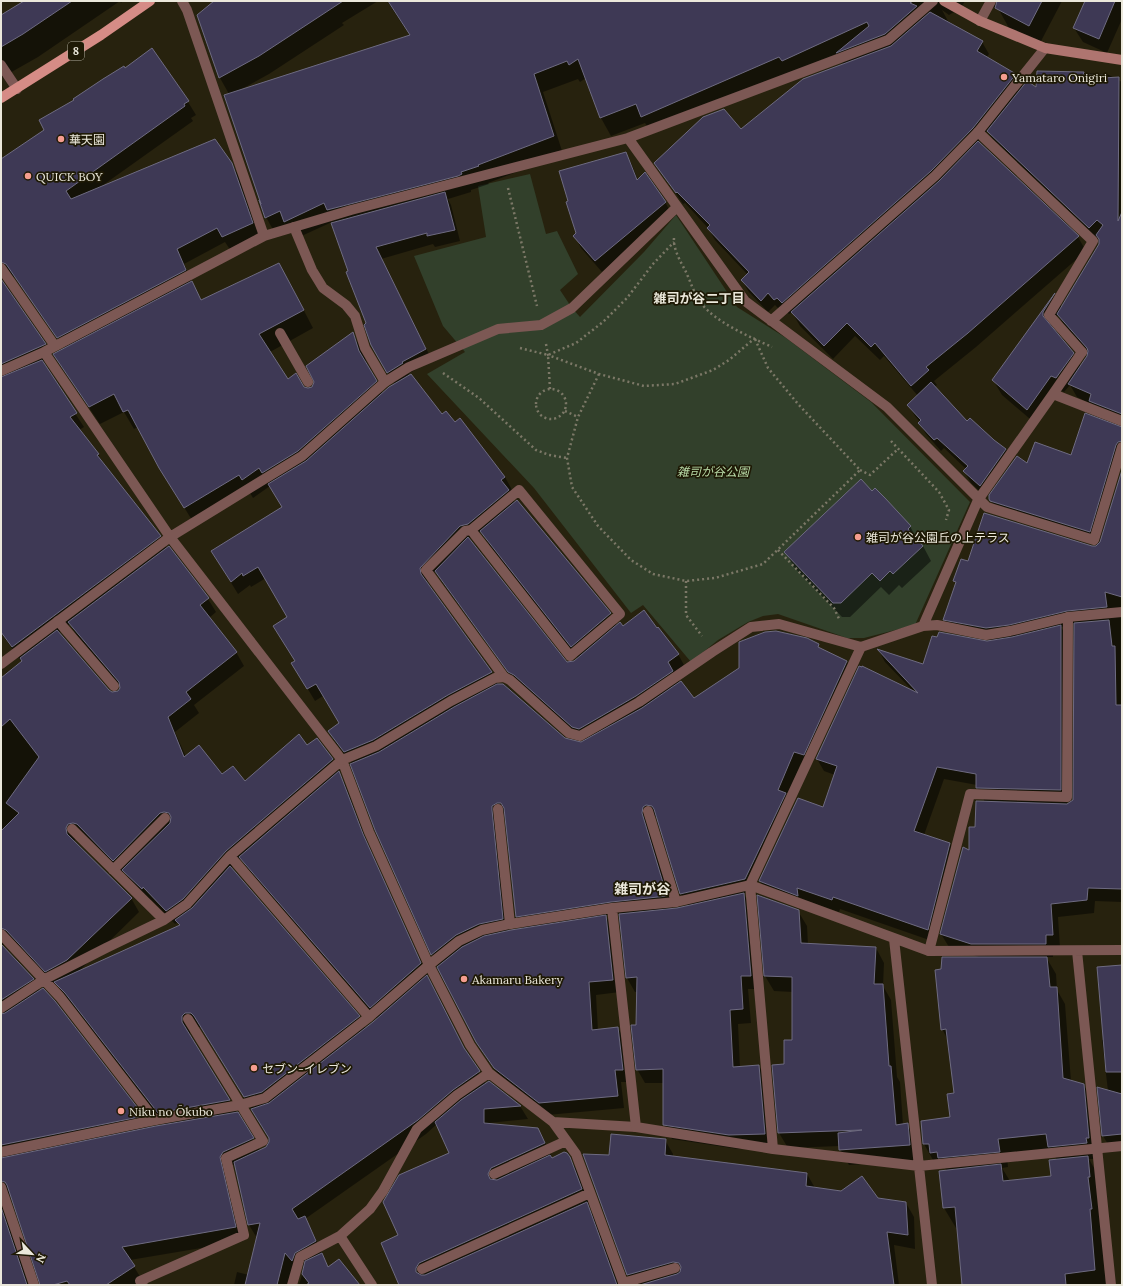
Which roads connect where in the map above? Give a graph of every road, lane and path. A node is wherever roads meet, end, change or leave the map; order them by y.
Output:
1 (150, 1) edge
2 (182, 1) edge
3 (933, 1) edge
4 (944, 1) edge
5 (990, 1) edge
6 (980, 21) junction
7 (1045, 48) junction
8 (1122, 60) edge
9 (1, 65) edge
10 (16, 89) junction
11 (1, 98) edge
12 (978, 132) junction
13 (628, 138) junction
14 (504, 170) junction
15 (677, 207) junction
16 (294, 227) junction
17 (264, 236) junction
18 (674, 242) junction
19 (1, 268) edge
20 (537, 306) dead end
21 (771, 321) junction
22 (541, 325) junction
23 (280, 333) dead end
24 (755, 339) junction
25 (54, 346) junction
26 (516, 347) dead end
27 (775, 348) dead end
28 (44, 352) junction
29 (437, 354) junction
30 (548, 356) junction
31 (449, 369) dead end
32 (1, 371) edge
33 (442, 373) junction
34 (599, 374) junction
35 (308, 382) dead end
36 (385, 382) junction
37 (550, 389) junction
38 (1053, 394) junction
39 (565, 411) junction
40 (578, 418) junction
41 (1122, 421) edge
42 (914, 435) junction
43 (890, 440) dead end
44 (1122, 446) edge
45 (898, 449) junction
46 (567, 458) junction
47 (860, 470) junction
48 (978, 500) junction
49 (945, 525) dead end
50 (471, 530) junction
51 (170, 537) junction
52 (778, 550) junction
53 (686, 581) junction
54 (1122, 612) edge
55 (1068, 617) junction
56 (58, 621) junction
57 (923, 626) junction
58 (842, 627) dead end
59 (701, 634) dead end
60 (861, 647) junction
61 (1, 664) edge
62 (504, 677) junction
63 (114, 686) dead end
64 (342, 760) junction
65 (498, 809) dead end
66 (648, 811) dead end
67 (165, 818) dead end
68 (72, 829) dead end
69 (230, 856) junction
70 (113, 870) junction
71 (750, 885) junction
72 (676, 902) junction
73 (612, 908) junction
74 (164, 920) junction
75 (510, 924) junction
76 (1, 934) edge
77 (894, 939) junction
78 (1122, 950) edge
79 (929, 951) junction
80 (1077, 951) junction
81 (429, 964) junction
82 (45, 979) junction
83 (1, 1008) edge
84 (369, 1017) junction
85 (188, 1019) dead end
86 (489, 1073) junction
87 (240, 1105) junction
88 (155, 1120) junction
89 (553, 1122) junction
90 (636, 1127) junction
91 (566, 1140) junction
92 (1122, 1146) edge
93 (773, 1149) junction
94 (1097, 1149) junction
95 (1, 1152) edge
96 (919, 1166) junction
97 (494, 1174) dead end
98 (1, 1187) edge
99 (590, 1193) junction
100 (340, 1236) junction
101 (674, 1268) dead end
102 (422, 1269) dead end
103 (624, 1284) edge
104 (34, 1285) edge
105 (142, 1285) edge
106 (292, 1285) edge
107 (372, 1285) edge
108 (932, 1285) edge
109 (1111, 1285) edge

1 - 10 main road, 8
2 - 17 street
3 - 13 street
4 - 6 street
5 - 6 street
6 - 7 street
7 - 8 street
7 - 12 street
9 - 10 street
10 - 11 main road, 8
12 - 21 street
12 - 38 street
13 - 14 street
13 - 15 street
14 - 16 street
14 - 20 path
15 - 18 path
15 - 21 street
15 - 22 street
16 - 17 street
16 - 36 street
17 - 25 street
18 - 24 path
18 - 30 path
19 - 25 street
21 - 24 path
21 - 42 street
22 - 29 street
22 - 30 path
23 - 35 street
24 - 27 path
24 - 34 path
24 - 47 path
25 - 28 street
26 - 30 path
28 - 32 street
28 - 51 street
29 - 33 path
29 - 36 street
30 - 34 path
30 - 37 path
31 - 33 path
33 - 46 path
34 - 40 path
36 - 51 street
37 - 39 path
37 - 39 path
38 - 41 street
38 - 48 street
39 - 40 path
40 - 46 path
42 - 45 path
42 - 48 street
43 - 45 path
44 - 48 street
45 - 47 path
45 - 49 path
46 - 53 path
47 - 52 path
48 - 57 street
50 - 50 street
50 - 62 street
51 - 56 street
51 - 64 street
52 - 53 path
52 - 58 path
53 - 59 path
54 - 55 street
55 - 57 street
55 - 79 street
56 - 61 street
56 - 63 street
57 - 60 street
60 - 62 street
60 - 71 street
62 - 64 street
64 - 69 street
64 - 81 street
65 - 75 street
66 - 72 street
67 - 70 street
68 - 70 street
69 - 74 street
69 - 84 street
70 - 74 street
71 - 72 street
71 - 77 street
71 - 93 street
72 - 73 street
73 - 75 street
73 - 90 street
74 - 82 street
75 - 81 street
76 - 82 street
77 - 79 street
77 - 96 street
78 - 80 street
79 - 80 street
80 - 94 street
81 - 84 street
81 - 86 street
82 - 83 street
82 - 88 street
84 - 87 street
85 - 87 street
86 - 89 street
86 - 100 street
87 - 88 street
87 - 105 street
88 - 95 street
89 - 90 street
89 - 91 street
90 - 93 street
91 - 97 street
91 - 99 street
92 - 94 street
93 - 96 street
94 - 96 street
94 - 109 street
96 - 108 street
98 - 104 street
99 - 102 street
99 - 103 street
100 - 106 street
100 - 107 street
101 - 103 street

